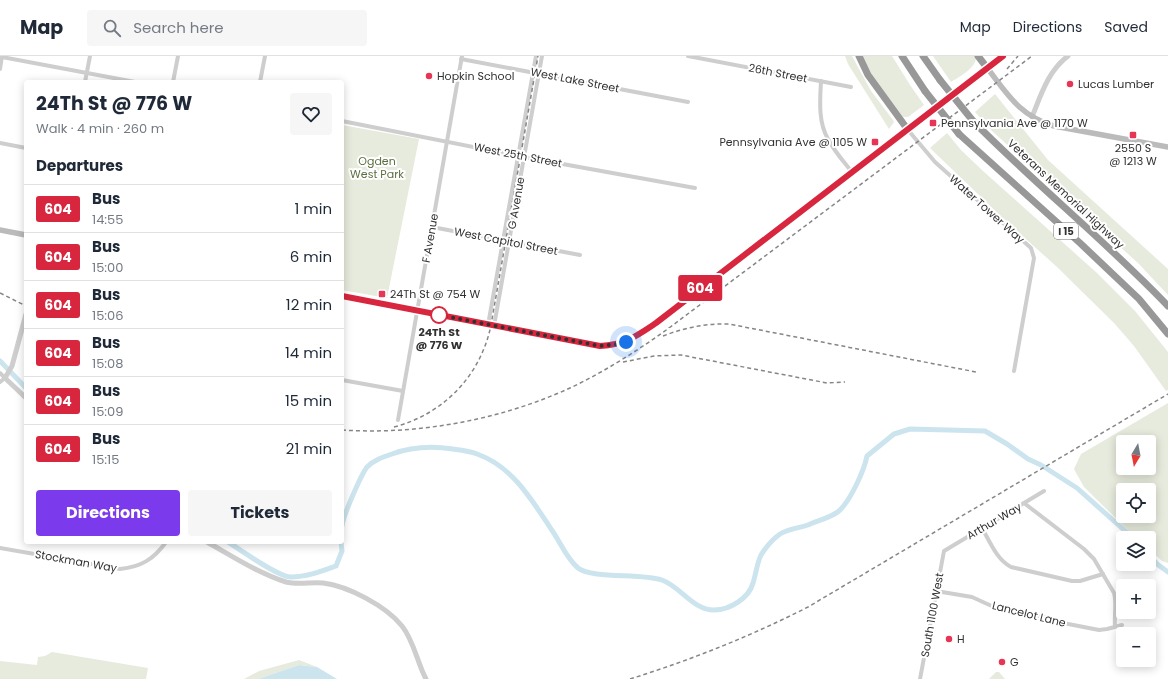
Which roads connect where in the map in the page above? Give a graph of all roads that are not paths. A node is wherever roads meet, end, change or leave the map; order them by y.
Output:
1 (2, 56) edge
2 (90, 56) edge
3 (178, 56) edge
4 (265, 56) edge
5 (536, 56) edge
6 (542, 56) edge
7 (689, 56) edge
8 (859, 56) edge
9 (902, 56) edge
10 (923, 56) edge
11 (978, 56) edge
12 (1002, 56) edge
13 (1068, 56) edge
14 (462, 57) edge
15 (988, 68) junction
16 (0, 69) edge
17 (533, 72) junction
18 (87, 73) junction
19 (539, 74) junction
20 (85, 80) edge
21 (124, 80) edge
22 (173, 80) edge
23 (260, 80) edge
24 (821, 81) junction
25 (851, 87) dead end
26 (688, 102) dead end
27 (1032, 117) junction
28 (344, 121) edge
29 (908, 130) junction
30 (447, 141) junction
31 (0, 143) edge
32 (1168, 147) edge
33 (24, 148) edge
34 (518, 156) junction
35 (524, 157) junction
36 (852, 172) junction
37 (695, 188) dead end
38 (432, 227) junction
39 (0, 230) edge
40 (24, 235) edge
41 (503, 240) junction
42 (509, 241) junction
43 (580, 255) dead end
44 (344, 296) edge
45 (1168, 306) edge
46 (417, 311) junction
47 (24, 321) edge
48 (488, 325) junction
49 (494, 326) junction
50 (1168, 334) edge
51 (1014, 371) dead end
52 (0, 373) edge
53 (7, 376) junction
54 (344, 380) edge
55 (0, 382) edge
56 (403, 391) junction
57 (24, 396) edge
58 (398, 420) dead end
59 (1044, 491) dead end
60 (1024, 503) junction
61 (982, 528) junction
62 (164, 544) edge
63 (211, 544) edge
64 (0, 548) edge
65 (944, 551) joint
66 (1103, 574) junction
67 (936, 591) junction
68 (1122, 625) dead end
69 (1115, 626) junction
70 (426, 679) edge
71 (920, 679) edge

1 - 16 street
1 - 18 street
2 - 18 street
3 - 22 street
4 - 23 street
5 - 17 street, G Avenue
6 - 19 street, G Avenue
7 - 24 street, 26th Street
8 - 29 highway
9 - 50 highway, I 15, bridge
10 - 45 highway, Veterans Memorial Highway / I 15, bridge
11 - 15 highway
12 - 15 street
13 - 27 street
14 - 17 street, West Lake Street
14 - 30 street, F Avenue
15 - 27 main road
15 - 29 main road
17 - 19 street, West Lake Street
17 - 34 street, G Avenue
18 - 20 street
18 - 21 street
19 - 26 street, West Lake Street
19 - 35 street, G Avenue
24 - 25 street, 26th Street
24 - 36 street, 26th Street
27 - 32 main road
28 - 30 street, West 25th Street
29 - 36 main road
29 - 51 street, Water Tower Way
30 - 34 street, West 25th Street
30 - 38 street, F Avenue
31 - 33 street
34 - 35 street, West 25th Street
34 - 41 street, G Avenue
35 - 37 street, West 25th Street
35 - 42 street, G Avenue
36 - 49 main road
38 - 41 street, West Capitol Street
38 - 46 street, F Avenue
39 - 40 main road
41 - 42 street, West Capitol Street
41 - 48 street, G Avenue
42 - 43 street, West Capitol Street
42 - 49 street, G Avenue
44 - 46 main road
46 - 48 main road
46 - 56 street, F Avenue
47 - 53 street
48 - 49 main road
52 - 53 street
53 - 55 street
53 - 57 street
54 - 56 street
56 - 58 street, F Avenue
59 - 60 street, Arthur Way
60 - 61 street, Arthur Way
60 - 66 street
61 - 65 street, Arthur Way
61 - 66 street
62 - 64 street, Stockman Way
63 - 70 street
65 - 67 street, South 1100 West
66 - 69 street
67 - 69 street, Lancelot Lane
67 - 71 street, South 1100 West
68 - 69 street, Lancelot Lane

